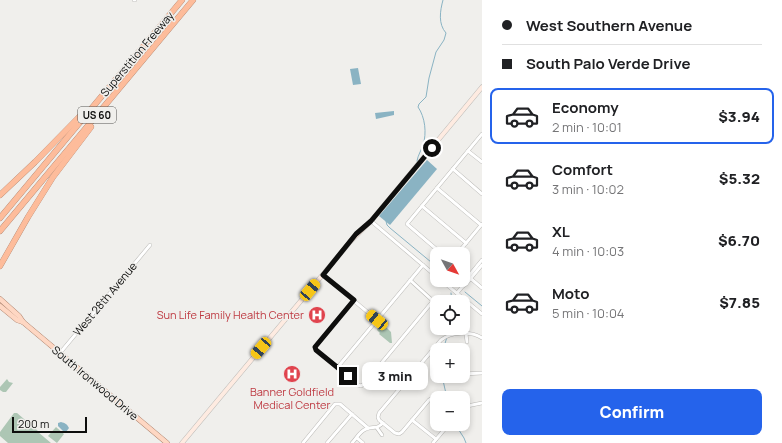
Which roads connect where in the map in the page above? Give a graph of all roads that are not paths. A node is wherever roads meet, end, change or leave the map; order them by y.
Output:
1 (182, 0) edge
2 (193, 0) edge
3 (139, 65) junction
4 (113, 82) junction
5 (482, 88) edge
6 (482, 134) edge
7 (468, 151) junction
8 (482, 162) edge
9 (453, 169) junction
10 (438, 188) junction
11 (0, 194) edge
12 (482, 194) edge
13 (422, 206) junction
14 (0, 218) edge
15 (371, 221) junction
16 (482, 224) edge
17 (0, 231) edge
18 (466, 243) junction
19 (150, 245) dead end
20 (434, 247) edge
21 (463, 247) edge
22 (482, 260) edge
23 (423, 264) junction
24 (482, 265) edge
25 (0, 266) edge
26 (430, 270) edge
27 (323, 275) junction
28 (470, 277) junction
29 (410, 280) junction
30 (450, 287) edge
31 (462, 287) edge
32 (482, 288) edge
33 (456, 292) junction
34 (0, 299) edge
35 (354, 300) junction
36 (0, 306) edge
37 (482, 314) edge
38 (377, 320) junction
39 (23, 322) junction
40 (470, 334) edge
41 (457, 335) edge
42 (466, 335) edge
43 (482, 338) edge
44 (467, 342) dead end
45 (60, 353) junction
46 (337, 368) junction
47 (482, 373) edge
48 (470, 374) edge
49 (430, 399) edge
50 (482, 403) edge
51 (470, 405) edge
52 (352, 414) junction
53 (412, 420) junction
54 (383, 423) junction
55 (368, 428) junction
56 (377, 428) junction
57 (443, 431) edge
58 (382, 435) dead end
59 (357, 438) junction
60 (436, 439) junction
61 (167, 443) edge
62 (182, 443) edge
63 (303, 443) edge
64 (327, 443) edge
65 (352, 443) edge
66 (363, 443) edge
67 (433, 443) edge

1 - 4 highway, Superstition Freeway / US 60
2 - 3 highway, Superstition Freeway / US 60
3 - 17 highway, Superstition Freeway / US 60
3 - 25 highway
4 - 11 highway
4 - 14 highway, Superstition Freeway / US 60
5 - 15 main road
6 - 7 street
7 - 8 street
7 - 9 street
9 - 10 street
9 - 12 street
10 - 13 street
10 - 16 street
13 - 18 street
13 - 20 street
15 - 23 street
15 - 27 main road
16 - 18 street
18 - 21 street
19 - 45 street, West 28th Avenue
22 - 28 street
23 - 26 street
23 - 29 street
24 - 28 street
27 - 35 street
27 - 62 main road
28 - 32 street
29 - 38 street
29 - 46 street
30 - 33 street
31 - 33 street
33 - 37 street
34 - 39 main road, South Ironwood Drive
35 - 38 street
35 - 46 street
36 - 39 main road, South Ironwood Drive
38 - 46 street
39 - 45 main road, South Ironwood Drive
40 - 43 street
41 - 54 street
42 - 44 street
45 - 61 main road, South Ironwood Drive
47 - 48 street
49 - 53 street
50 - 51 street
52 - 55 street
52 - 63 street
52 - 64 street
53 - 54 street
53 - 60 street
54 - 56 street
55 - 56 street
55 - 59 street
56 - 58 street
57 - 60 street
59 - 65 street
59 - 66 street
60 - 67 street

